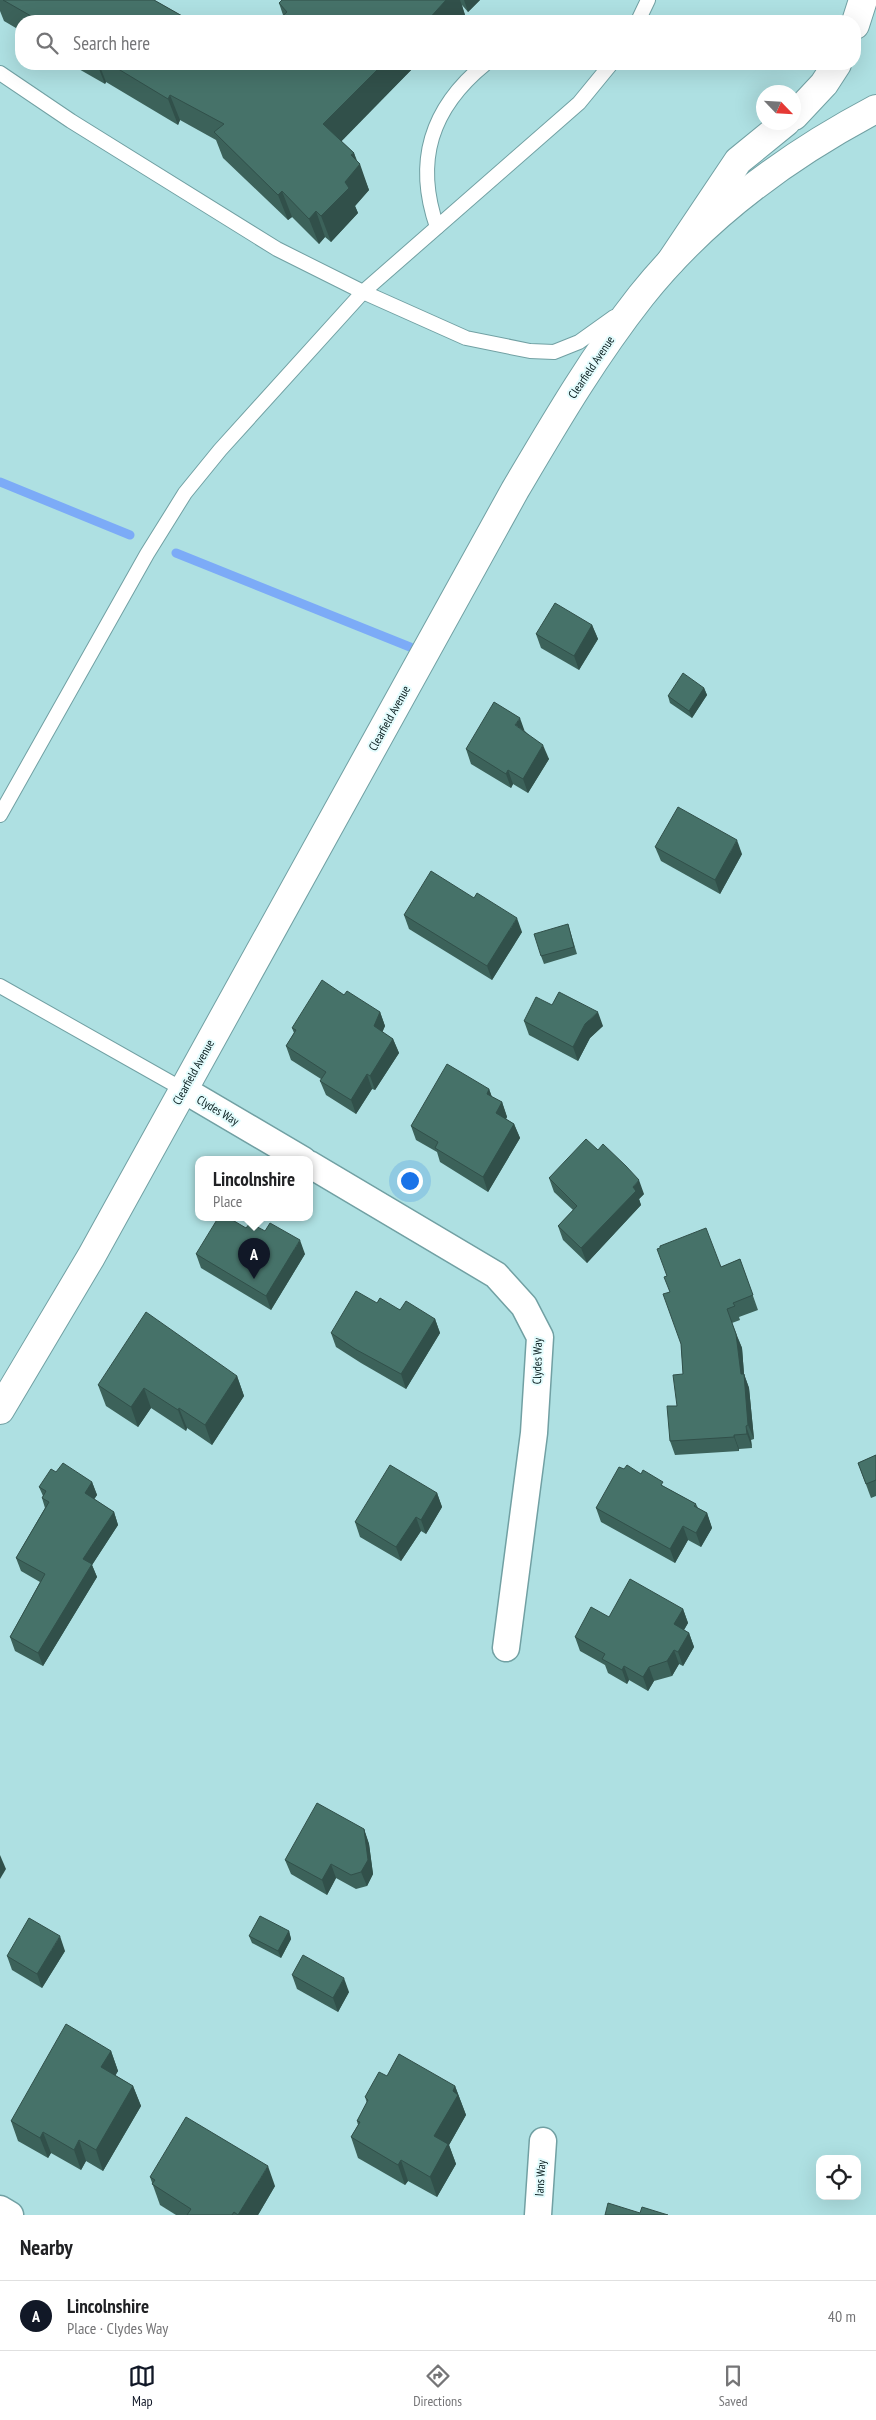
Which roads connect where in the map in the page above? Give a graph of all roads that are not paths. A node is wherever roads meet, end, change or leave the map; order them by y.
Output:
1 (648, 0) edge
2 (863, 0) edge
3 (641, 15) edge
4 (858, 15) edge
5 (479, 70) edge
6 (606, 70) edge
7 (833, 70) edge
8 (0, 74) edge
9 (801, 109) edge
10 (876, 109) edge
11 (776, 130) edge
12 (437, 227) junction
13 (671, 261) junction
14 (363, 292) junction
15 (640, 297) junction
16 (0, 815) edge
17 (0, 986) edge
18 (184, 1090) junction
19 (296, 1156) edge
20 (313, 1166) edge
21 (0, 1410) edge
22 (506, 1648) dead end
23 (543, 2141) dead end
24 (0, 2209) edge
25 (10, 2215) edge
26 (538, 2215) edge

1 - 3 lane
2 - 4 street
5 - 12 lane
6 - 12 lane
7 - 9 street
8 - 14 lane
10 - 13 street, Clearfield Avenue
11 - 13 street
12 - 14 lane
13 - 15 street, Clearfield Avenue
14 - 15 lane
14 - 16 lane
15 - 18 street, Clearfield Avenue
17 - 18 lane
18 - 19 street, Clydes Way
18 - 21 street, Clearfield Avenue
20 - 22 street, Clydes Way
23 - 26 street, Ians Way
24 - 25 street

